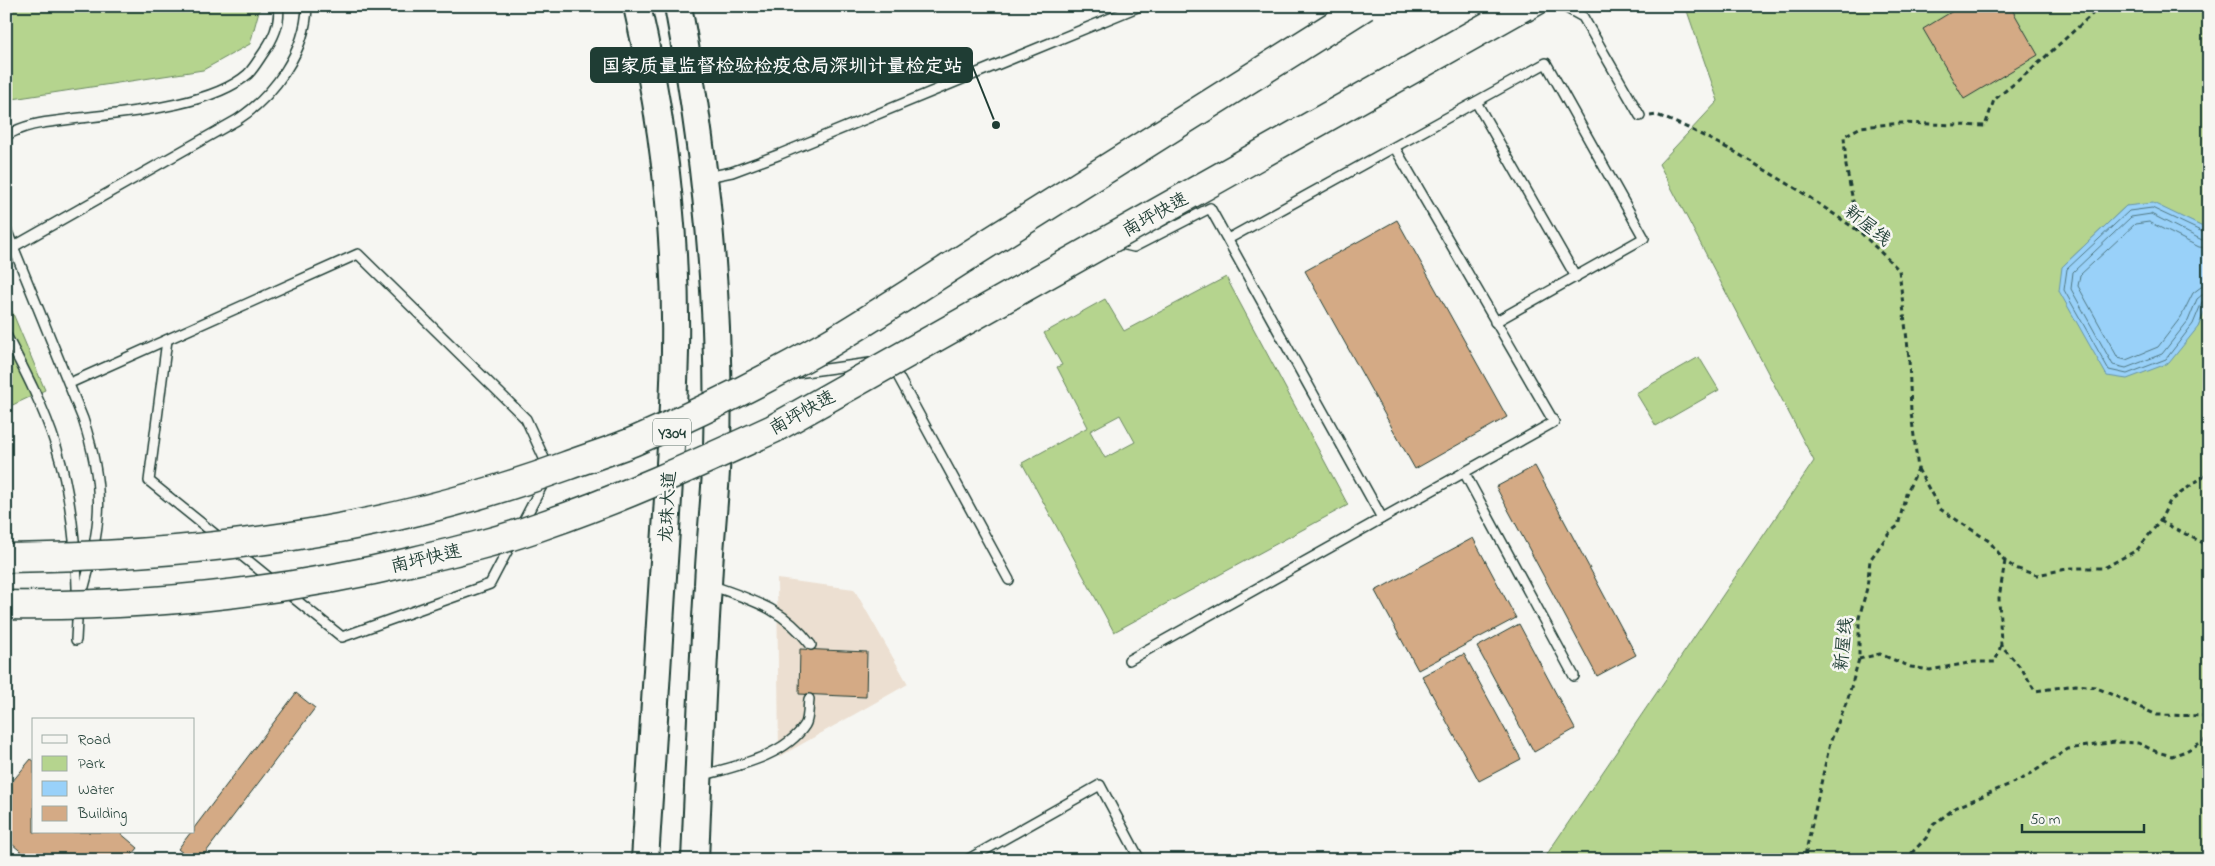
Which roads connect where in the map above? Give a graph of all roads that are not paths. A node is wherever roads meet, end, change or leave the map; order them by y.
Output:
1 (278, 6) edge
2 (307, 6) edge
3 (638, 6) edge
4 (678, 6) edge
5 (1140, 6) edge
6 (1365, 6) edge
7 (1546, 6) edge
8 (1563, 6) edge
9 (1522, 13) edge
10 (1451, 58) dead end
11 (1476, 102) junction
12 (1640, 116) road end
13 (6, 136) edge
14 (1395, 148) junction
15 (704, 178) junction
16 (6, 229) edge
17 (1228, 239) junction
18 (1114, 243) junction
19 (13, 247) junction
20 (1576, 277) junction
21 (1495, 322) junction
22 (6, 335) edge
23 (167, 340) junction
24 (888, 358) junction
25 (745, 379) dead end
26 (70, 383) junction
27 (1464, 472) junction
28 (1382, 518) junction
29 (6, 558) edge
30 (1009, 580) dead end
31 (708, 584) junction
32 (6, 605) edge
33 (78, 608) junction
34 (76, 640) dead end
35 (811, 645) dead end
36 (1128, 660) dead end
37 (1574, 676) dead end
38 (809, 698) dead end
39 (699, 777) junction
40 (646, 860) edge
41 (695, 860) edge
42 (967, 860) edge
43 (1140, 860) edge

1 - 13 lane
2 - 19 lane
3 - 40 main road, 龙珠大道 / Y304
4 - 15 main road
5 - 15 lane
6 - 29 highway, bridge
7 - 9 lane
8 - 12 lane
9 - 32 highway, 南坪快速, bridge
10 - 18 lane
11 - 14 lane
11 - 20 lane
11 - 20 lane
14 - 17 lane
14 - 21 lane
15 - 31 main road
16 - 19 lane
17 - 18 lane
17 - 28 lane
18 - 24 lane
19 - 26 lane
20 - 21 lane
21 - 27 lane
22 - 33 lane
23 - 23 lane
23 - 26 lane
24 - 25 lane
24 - 30 lane
26 - 33 lane
27 - 28 lane
27 - 37 lane
28 - 36 lane
31 - 35 lane
31 - 39 main road
33 - 34 lane
38 - 39 lane
39 - 41 main road
42 - 43 lane

